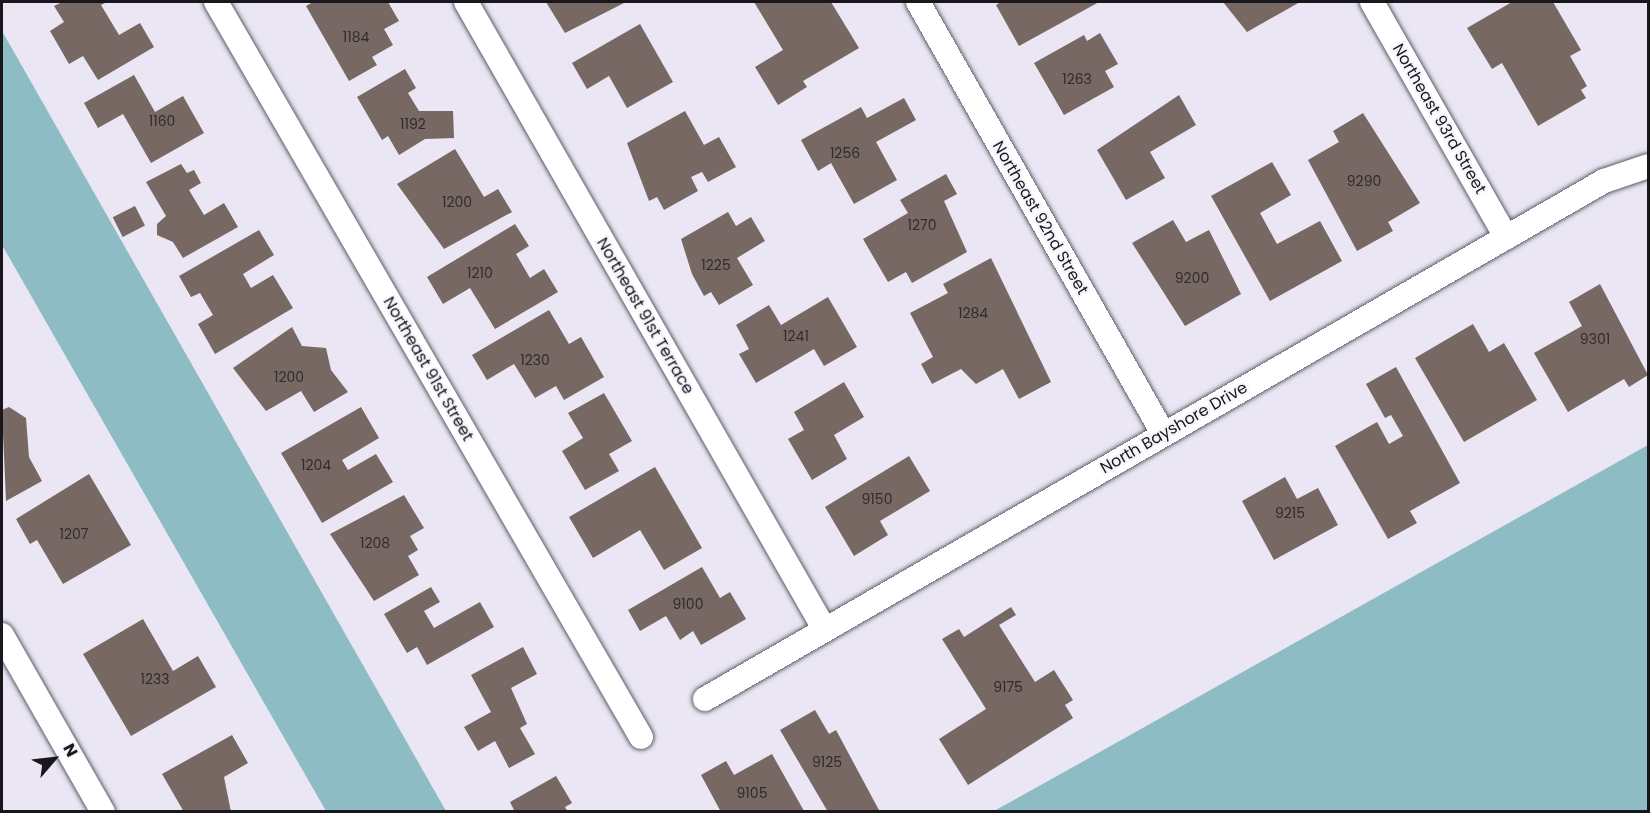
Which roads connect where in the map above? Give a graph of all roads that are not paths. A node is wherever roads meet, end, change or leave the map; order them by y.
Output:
1 (216, 2) edge
2 (465, 2) edge
3 (918, 2) edge
4 (1372, 2) edge
5 (1648, 166) edge
6 (1506, 237) junction
7 (1163, 434) junction
8 (825, 630) junction
9 (2, 635) edge
10 (705, 699) dead end
11 (641, 737) dead end
12 (103, 812) edge

1 - 11 street, Northeast 91st Street
2 - 8 street, Northeast 91st Terrace
3 - 7 street, Northeast 92nd Street
4 - 6 street, Northeast 93rd Street
5 - 6 street, North Bayshore Drive
6 - 7 street, North Bayshore Drive
7 - 8 street, North Bayshore Drive
8 - 10 street, North Bayshore Drive
9 - 12 street

